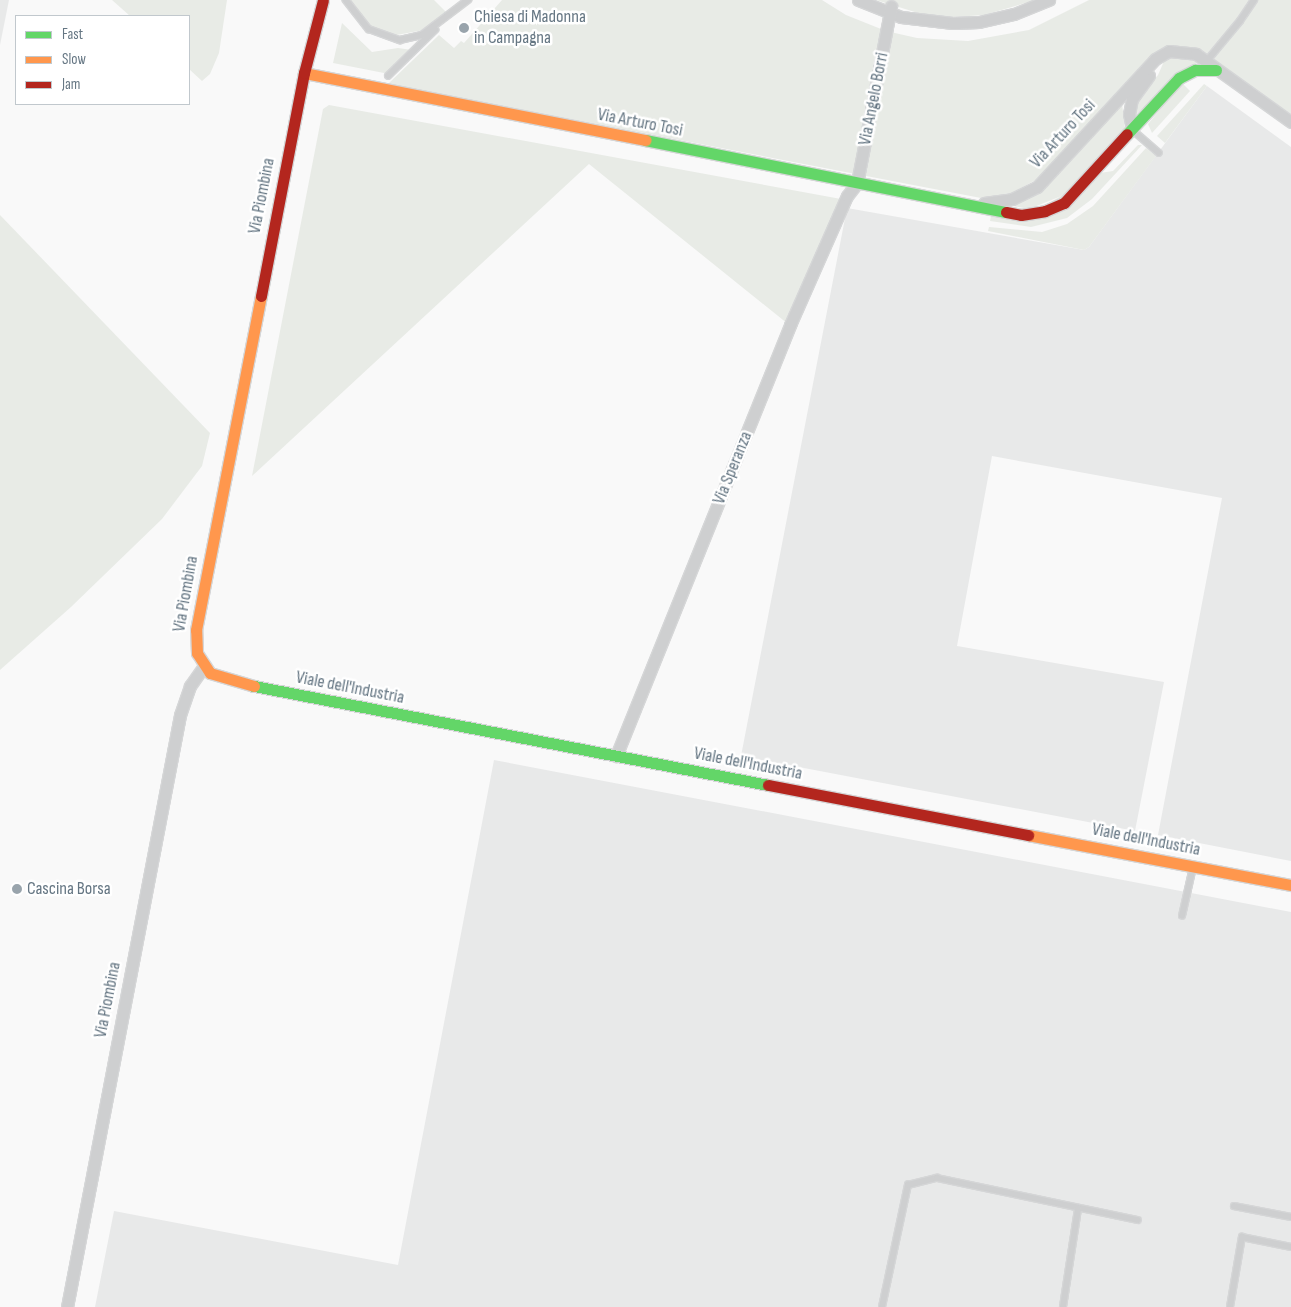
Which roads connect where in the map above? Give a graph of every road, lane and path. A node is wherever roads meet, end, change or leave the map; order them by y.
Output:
1 (323, 0) edge
2 (346, 0) edge
3 (468, 0) edge
4 (858, 0) edge
5 (1049, 0) edge
6 (1254, 0) edge
7 (890, 10) junction
8 (444, 21) junction
9 (1163, 54) junction
10 (1206, 62) junction
11 (1216, 70) junction
12 (304, 73) junction
13 (388, 76) dead end
14 (1291, 122) edge
15 (1132, 129) junction
16 (1159, 153) dead end
17 (857, 183) junction
18 (970, 204) junction
19 (204, 666) junction
20 (616, 756) junction
21 (1193, 867) junction
22 (1291, 885) edge
23 (1182, 916) dead end
24 (1234, 1206) dead end
25 (1078, 1209) junction
26 (1291, 1217) edge
27 (1138, 1220) dead end
28 (1291, 1247) edge
29 (67, 1307) edge
30 (882, 1307) edge
31 (1064, 1307) edge
32 (1230, 1307) edge

1 - 12 street, Via Piombina
2 - 8 lane
3 - 8 lane
4 - 7 street
5 - 7 street
6 - 10 lane
7 - 17 street, Via Angelo Borri
8 - 13 lane
9 - 10 street
9 - 15 street
9 - 18 street, Via Arturo Tosi
10 - 11 street
11 - 14 street
11 - 15 street, Via Arturo Tosi
12 - 17 street, Via Arturo Tosi
12 - 19 street, Via Piombina
15 - 16 lane
15 - 18 street, Via Arturo Tosi
17 - 18 street, Via Arturo Tosi
17 - 20 street, Via Speranza
19 - 20 street, Viale dell'Industria
19 - 29 street, Via Piombina
20 - 21 street, Viale dell'Industria
21 - 22 street, Viale dell'Industria
21 - 23 lane
24 - 26 lane
25 - 27 lane
25 - 30 lane
25 - 31 lane
28 - 32 lane

